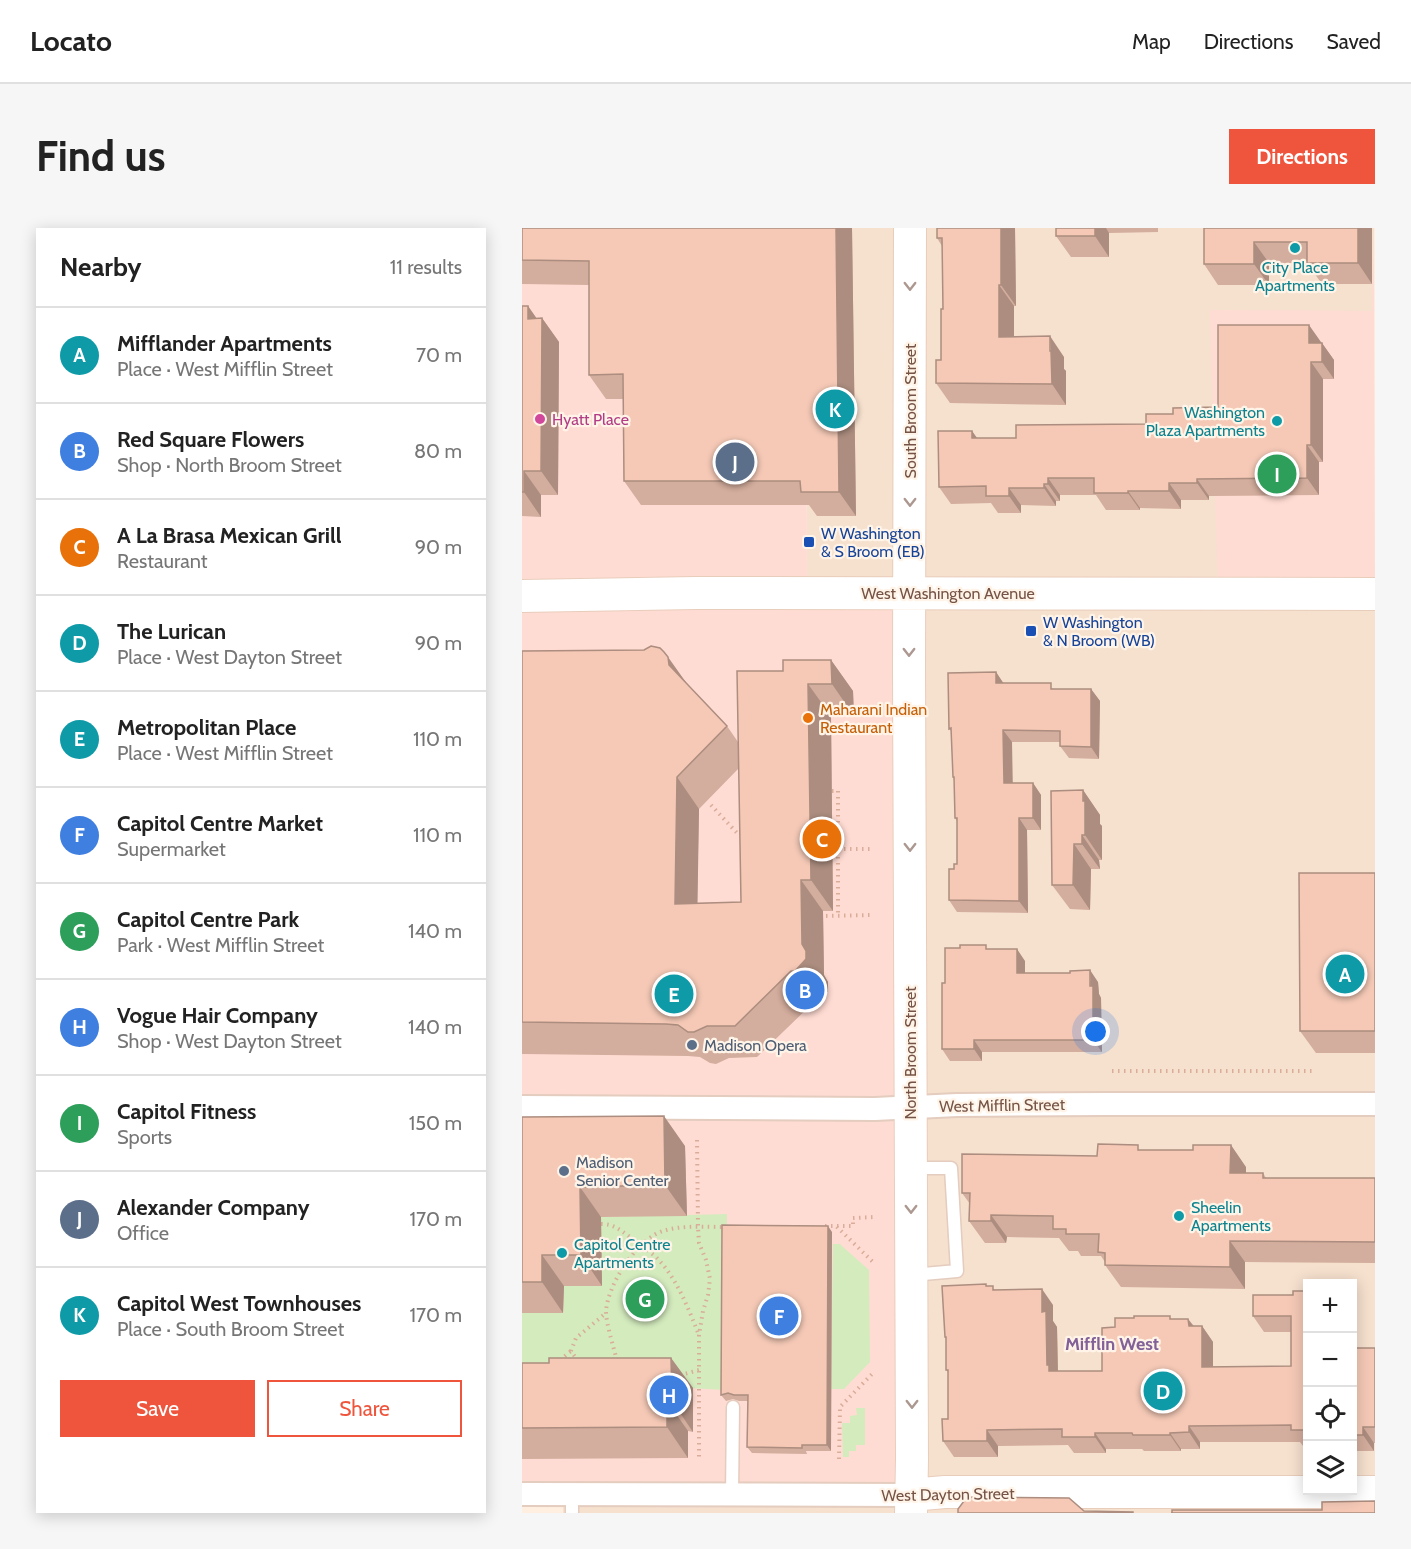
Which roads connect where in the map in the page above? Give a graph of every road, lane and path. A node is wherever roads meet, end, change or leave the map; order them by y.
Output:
1 (910, 228) edge
2 (910, 593) junction
3 (1375, 594) edge
4 (522, 596) edge
5 (832, 790) dead end
6 (711, 805) dead end
7 (738, 834) edge
8 (838, 849) junction
9 (874, 849) dead end
10 (838, 915) junction
11 (874, 915) dead end
12 (816, 916) dead end
13 (1112, 1071) dead end
14 (1312, 1071) dead end
15 (1375, 1104) edge
16 (522, 1107) edge
17 (910, 1108) junction
18 (698, 1140) dead end
19 (911, 1168) junction
20 (874, 1217) dead end
21 (601, 1224) dead end
22 (815, 1226) edge
23 (836, 1226) junction
24 (698, 1227) junction
25 (730, 1227) edge
26 (642, 1246) junction
27 (874, 1263) dead end
28 (911, 1275) junction
29 (606, 1313) junction
30 (699, 1335) junction
31 (571, 1350) junction
32 (555, 1364) edge
33 (583, 1365) edge
34 (621, 1365) edge
35 (699, 1370) junction
36 (873, 1374) dead end
37 (677, 1376) dead end
38 (733, 1407) dead end
39 (839, 1459) dead end
40 (699, 1460) dead end
41 (1375, 1492) edge
42 (522, 1494) edge
43 (732, 1495) junction
44 (572, 1504) edge
45 (910, 1504) edge

1 -> 2 street, South Broom Street
2 - 3 street, West Washington Avenue
2 - 4 street, West Washington Avenue
2 -> 17 street, North Broom Street
5 - 8 path
6 - 7 path
8 - 9 path
8 - 10 path
10 - 11 path
10 - 12 path
13 - 14 path
15 - 17 street, West Mifflin Street
16 - 17 street, West Mifflin Street
17 - 19 street, North Broom Street
18 - 24 path
19 -> 28 street, North Broom Street
19 - 28 lane
20 - 23 path
21 - 26 path
22 - 23 path
23 - 27 path
24 - 25 path
24 - 26 path
24 - 30 path
26 - 29 path
26 - 30 path
28 -> 45 street, North Broom Street
29 - 31 path
29 - 34 path
30 - 35 path
31 - 32 path
31 - 33 path
35 - 37 path
35 - 40 path
36 - 39 path
38 - 43 lane
41 - 45 street, West Dayton Street
42 - 44 street, West Dayton Street
43 - 44 street, West Dayton Street
43 - 45 street, West Dayton Street

